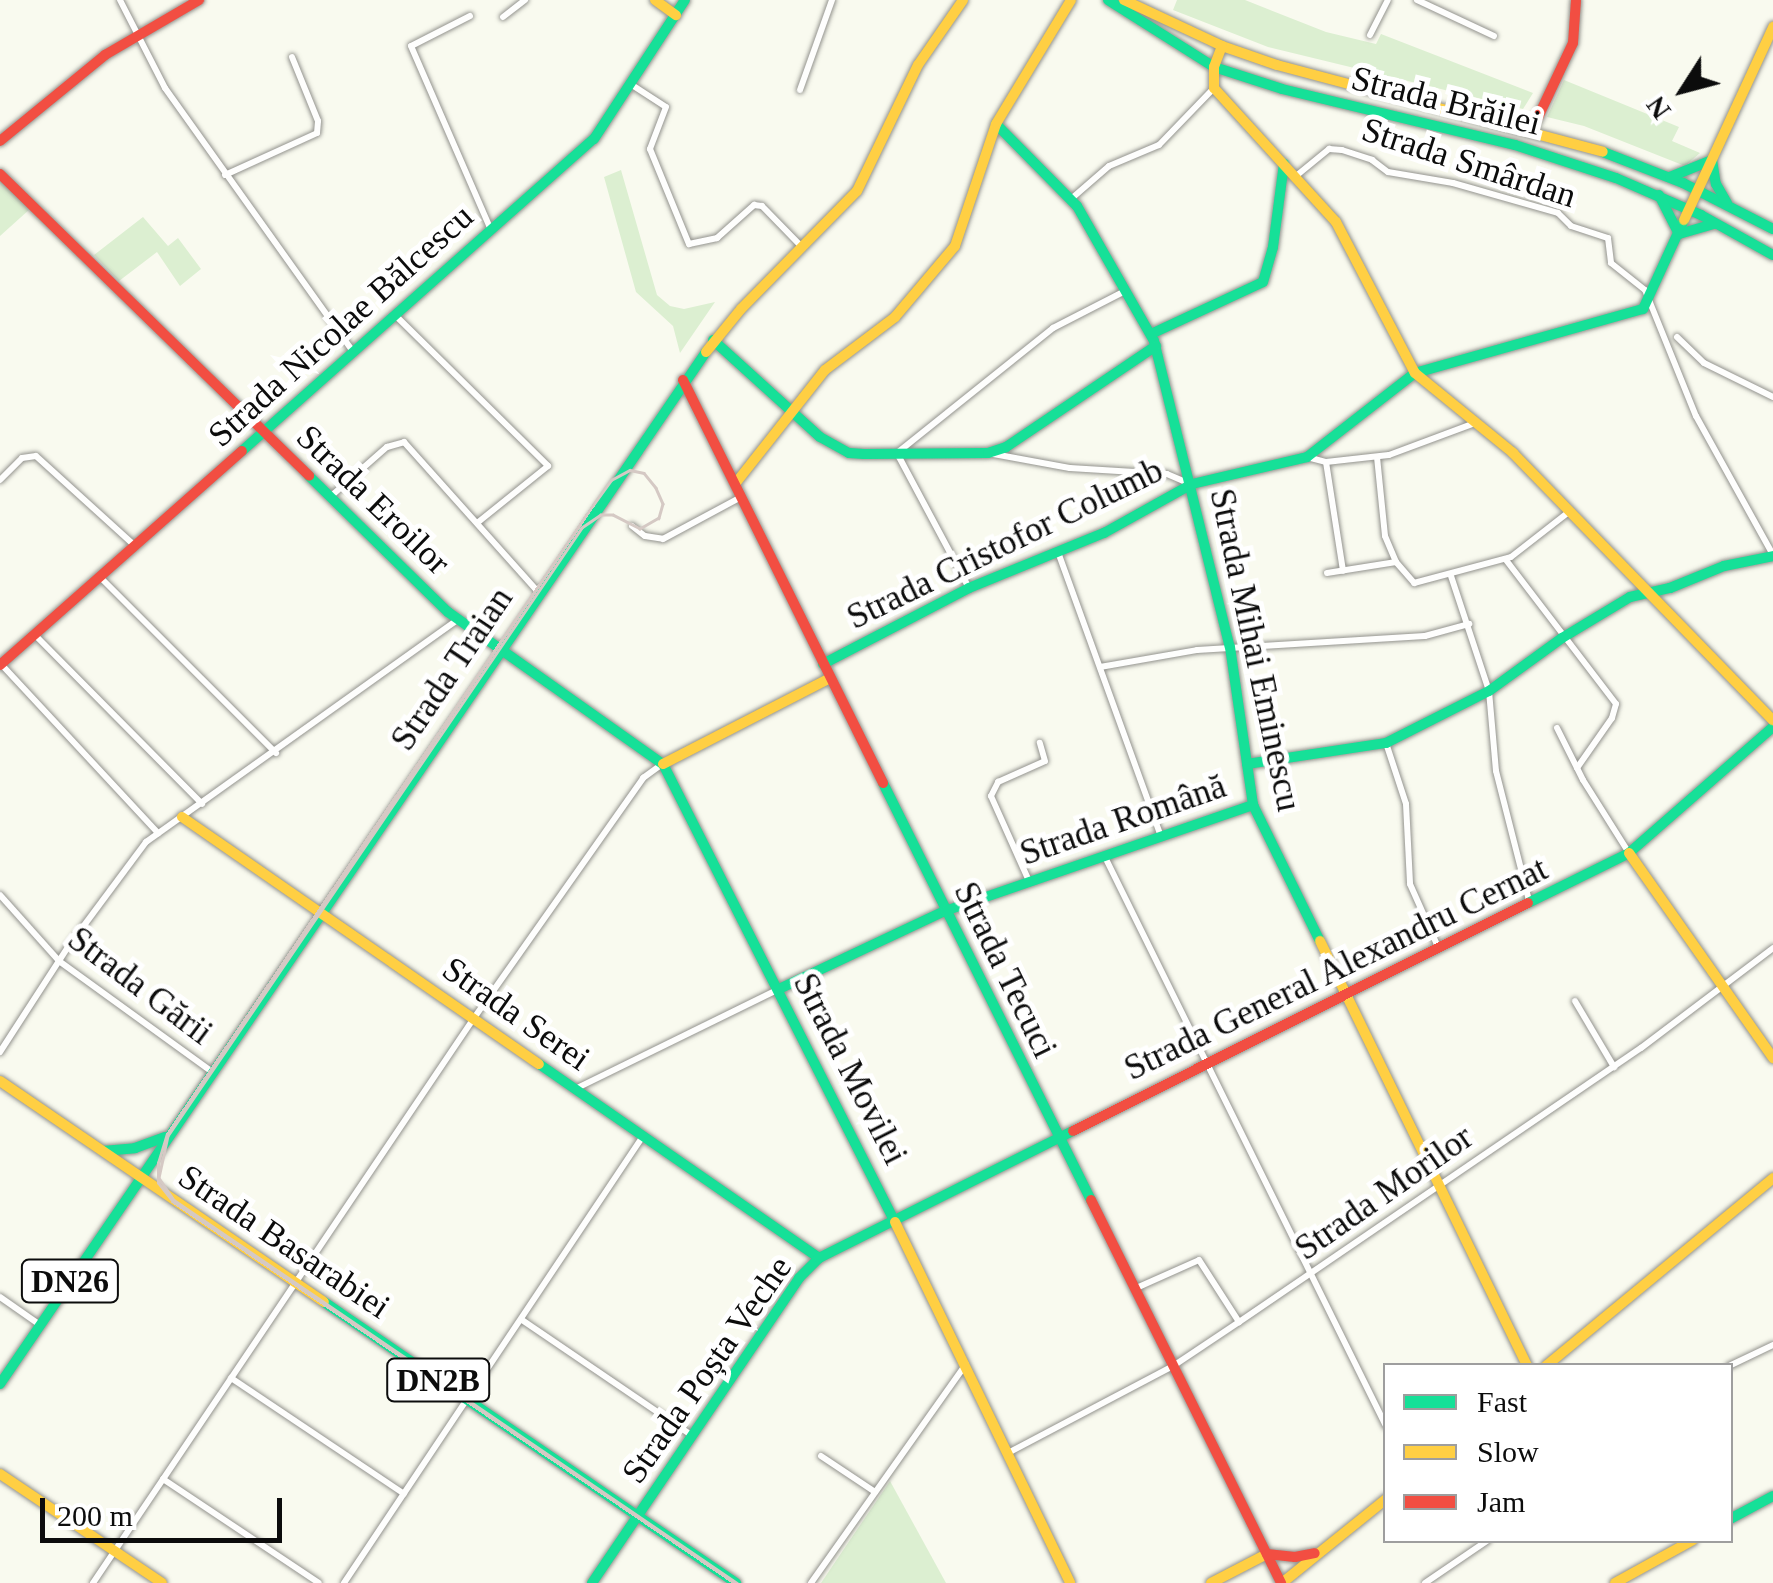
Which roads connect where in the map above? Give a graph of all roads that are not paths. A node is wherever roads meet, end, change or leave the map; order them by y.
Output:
1 (198, 0) edge
2 (525, 0) edge
3 (654, 0) edge
4 (685, 0) edge
5 (832, 0) edge
6 (963, 0) edge
7 (1071, 0) edge
8 (1108, 0) edge
9 (1124, 0) edge
10 (1388, 0) edge
11 (1417, 0) edge
12 (1576, 0) edge
13 (123, 2) edge
14 (676, 15) junction
15 (470, 16) dead end
16 (503, 17) dead end
17 (1773, 27) edge
18 (138, 34) junction
19 (1370, 35) dead end
20 (1494, 36) dead end
21 (1222, 46) junction
22 (292, 57) dead end
23 (1214, 66) junction
24 (632, 84) junction
25 (1214, 88) junction
26 (800, 90) dead end
27 (996, 124) junction
28 (1532, 130) junction
29 (0, 140) edge
30 (1712, 160) junction
31 (1284, 164) junction
32 (0, 174) edge
33 (225, 175) junction
34 (1296, 176) junction
35 (1670, 178) junction
36 (1698, 190) junction
37 (1658, 194) junction
38 (1071, 199) junction
39 (1728, 204) junction
40 (1690, 209) junction
41 (1716, 224) junction
42 (1773, 229) edge
43 (491, 230) junction
44 (1678, 234) junction
45 (801, 246) junction
46 (1773, 255) edge
47 (1124, 291) junction
48 (1649, 302) junction
49 (395, 315) junction
50 (1677, 337) dead end
51 (713, 340) junction
52 (1153, 340) junction
53 (353, 352) junction
54 (1415, 373) junction
55 (683, 380) junction
56 (1773, 397) edge
57 (791, 412) junction
58 (1475, 424) junction
59 (264, 432) junction
60 (897, 453) junction
61 (988, 453) junction
62 (1307, 457) junction
63 (1377, 457) junction
64 (1326, 462) junction
65 (0, 480) edge
66 (735, 484) junction
67 (1192, 484) junction
68 (330, 497) junction
69 (741, 497) junction
70 (1570, 512) junction
71 (477, 524) junction
72 (632, 526) dead end
73 (134, 546) junction
74 (1058, 552) junction
75 (1773, 555) edge
76 (1506, 560) junction
77 (1396, 562) junction
78 (1343, 570) junction
79 (1327, 573) dead end
80 (100, 576) junction
81 (1451, 576) junction
82 (969, 588) junction
83 (537, 591) junction
84 (1650, 594) junction
85 (458, 619) junction
86 (1469, 624) junction
87 (34, 634) junction
88 (1562, 638) junction
89 (500, 647) junction
90 (1230, 647) junction
91 (0, 664) edge
92 (824, 664) junction
93 (1100, 667) junction
94 (830, 678) junction
95 (1489, 691) junction
96 (1773, 723) edge
97 (1557, 728) dead end
98 (1386, 742) junction
99 (1040, 743) dead end
100 (276, 753) junction
101 (663, 764) junction
102 (1246, 764) junction
103 (1577, 768) junction
104 (202, 804) junction
105 (1253, 805) junction
106 (182, 817) junction
107 (158, 833) junction
108 (1161, 836) junction
109 (1629, 853) junction
110 (1104, 856) junction
111 (1029, 881) junction
112 (0, 895) edge
113 (1530, 905) junction
114 (945, 911) junction
115 (321, 912) junction
116 (1773, 948) edge
117 (1440, 950) junction
118 (59, 961) junction
119 (779, 989) junction
120 (1724, 989) junction
121 (1346, 996) junction
122 (1574, 1000) dead end
123 (474, 1018) junction
124 (0, 1052) edge
125 (1773, 1058) edge
126 (1204, 1066) junction
127 (1614, 1067) junction
128 (211, 1071) junction
129 (0, 1080) edge
130 (575, 1089) junction
131 (168, 1136) junction
132 (643, 1136) junction
133 (1058, 1138) junction
134 (102, 1152) junction
135 (141, 1178) junction
136 (1773, 1178) edge
137 (1438, 1184) junction
138 (894, 1219) junction
139 (819, 1258) junction
140 (1308, 1276) junction
141 (296, 1284) junction
142 (1134, 1289) junction
143 (0, 1297) edge
144 (522, 1320) junction
145 (1239, 1322) junction
146 (40, 1324) junction
147 (1773, 1345) edge
148 (1526, 1363) edge
149 (1550, 1363) edge
150 (966, 1364) junction
151 (1733, 1364) edge
152 (1172, 1366) junction
153 (231, 1378) junction
154 (0, 1384) edge
155 (468, 1400) junction
156 (1383, 1420) edge
157 (694, 1436) junction
158 (1008, 1453) junction
159 (821, 1456) dead end
160 (0, 1474) edge
161 (163, 1479) junction
162 (875, 1492) junction
163 (404, 1494) junction
164 (1773, 1496) edge
165 (1383, 1500) edge
166 (639, 1516) junction
167 (1733, 1518) edge
168 (1484, 1543) edge
169 (1687, 1543) edge
170 (115, 1551) junction
171 (1321, 1552) junction
172 (1267, 1554) junction
173 (93, 1583) edge
174 (162, 1583) edge
175 (318, 1583) edge
176 (344, 1583) edge
177 (592, 1583) edge
178 (736, 1583) edge
179 (811, 1583) edge
180 (1070, 1583) edge
181 (1211, 1583) edge
182 (1282, 1583) edge
183 (1425, 1583) edge
184 (1615, 1583) edge

1 - 18 street
2 - 16 street
3 - 14 street
4 - 14 street, Strada Nicolae Bălcescu
5 - 26 street
6 - 45 street, Strada Traian
7 - 27 street
8 - 23 street, Strada Brăilei
9 - 21 street, Strada Brăilei
10 - 19 street
11 - 20 street
12 - 28 street
13 - 18 street
14 - 24 street, Strada Nicolae Bălcescu
15 - 43 street
17 - 30 street
18 - 29 street
18 - 33 street
21 - 23 street
21 - 28 street, Strada Brăilei
22 - 33 street
23 - 25 street
23 - 37 street, Strada Brăilei
24 - 43 street, Strada Nicolae Bălcescu
24 - 45 street
25 - 31 street
25 - 38 street
27 - 38 street, Strada Mihai Eminescu
27 - 57 street
28 - 35 street, Strada Brăilei
30 - 35 street
30 - 36 street
30 - 39 street
31 - 34 street
31 - 52 street
32 - 59 street, Strada Eroilor
33 - 53 street
34 - 48 street, Strada Smârdan
34 - 54 street
35 - 36 street, Strada Brăilei
36 - 39 street, Strada Brăilei
36 - 40 street
37 - 40 street, Strada Brăilei
37 - 44 street
38 - 47 street, Strada Mihai Eminescu
39 - 42 street, Strada Brăilei
40 - 41 street, Strada Brăilei
40 - 44 street
41 - 44 street
41 - 46 street, Strada Brăilei
43 - 49 street, Strada Nicolae Bălcescu
44 - 48 street
45 - 51 street, Strada Traian
47 - 52 street, Strada Mihai Eminescu
47 - 60 street
48 - 54 street, Strada Cristofor Columb
48 - 75 street, Strada Smârdan
49 - 53 street, Strada Nicolae Bălcescu
49 - 71 street
50 - 56 street
51 - 55 street, Strada Traian
51 - 57 street
52 - 61 street
52 - 67 street, Strada Mihai Eminescu
53 - 59 street, Strada Nicolae Bălcescu
54 - 58 street
54 - 62 street, Strada Cristofor Columb
55 - 66 street, Strada Tecuci
55 - 83 street, Strada Traian
57 - 60 street
57 - 66 street
58 - 63 street
58 - 70 street
59 - 68 street, Strada Eroilor
59 - 73 street, Strada Nicolae Bălcescu
60 - 61 street
60 - 82 street
61 - 67 street
62 - 64 street
62 - 67 street, Strada Cristofor Columb
63 - 64 street
63 - 77 street
64 - 78 street
65 - 73 street
66 - 69 street, Strada Tecuci
67 - 74 street, Strada Cristofor Columb
67 - 90 street, Strada Mihai Eminescu
68 - 71 street
68 - 85 street, Strada Eroilor
69 - 72 street
69 - 92 street, Strada Tecuci
70 - 76 street
70 - 84 street
71 - 83 street
73 - 80 street, Strada Nicolae Bălcescu
74 - 82 street, Strada Cristofor Columb
74 - 93 street
75 - 84 street, Strada Română
76 - 81 street
76 - 88 street
77 - 78 street
77 - 81 street
78 - 79 street
80 - 87 street, Strada Nicolae Bălcescu
80 - 100 street
81 - 86 street
82 - 92 street, Strada Cristofor Columb
83 - 89 street, Strada Traian
84 - 88 street, Strada Română
84 - 96 street
85 - 89 street, Strada Eroilor
85 - 100 street
86 - 90 street
86 - 95 street
87 - 91 street, Strada Nicolae Bălcescu
87 - 104 street
88 - 95 street, Strada Română
88 - 103 street
89 - 101 street, Strada Movilei
89 - 115 street, Strada Traian
90 - 93 street
90 - 102 street, Strada Mihai Eminescu
91 - 107 street
92 - 94 street, Strada Tecuci
93 - 108 street
94 - 101 street
94 - 114 street, Strada Tecuci
95 - 98 street, Strada Română
95 - 113 street
96 - 109 street, Strada General Alexandru Cernat
97 - 103 street
98 - 102 street, Strada Română
98 - 117 street
99 - 111 street
100 - 104 street
101 - 119 street, Strada Movilei
101 - 123 street
102 - 105 street, Strada Mihai Eminescu
103 - 109 street
104 - 106 street
105 - 108 street, Strada Română
105 - 121 street, Strada Mihai Eminescu
106 - 107 street
106 - 115 street, Strada Serei
107 - 118 street
108 - 110 street, Strada Română
109 - 113 street, Strada General Alexandru Cernat
109 - 120 street
110 - 111 street, Strada Română
110 - 126 street
111 - 114 street, Strada Română
112 - 118 street, Strada Gării
113 - 117 street, Strada General Alexandru Cernat
114 - 119 street, Strada Română
114 - 133 street, Strada Tecuci
115 - 123 street, Strada Serei
115 - 128 street, Strada Traian
116 - 120 street, Strada Morilor
117 - 121 street, Strada General Alexandru Cernat
118 - 124 street
118 - 128 street, Strada Gării
119 - 130 street, Strada Română
119 - 138 street, Strada Movilei
120 - 125 street
120 - 127 street, Strada Morilor
121 - 126 street, Strada General Alexandru Cernat
121 - 137 street, Strada Mihai Eminescu
122 - 127 street
123 - 130 street, Strada Serei
123 - 141 street
126 - 133 street, Strada General Alexandru Cernat
126 - 140 street
127 - 137 street, Strada Morilor
128 - 131 street, Strada Traian
129 - 134 street, Strada Basarabiei / DN2B
130 - 132 street, Strada Serei
131 - 134 street
131 - 135 street, Strada Traian
132 - 139 street, Strada Serei
132 - 144 street
133 - 138 street, Strada General Alexandru Cernat
133 - 142 street, Strada Tecuci
134 - 135 street, Strada Basarabiei / DN2B
135 - 141 street, Strada Basarabiei / DN2B
135 - 146 street, Strada Traian / DN26
136 - 149 street
137 - 140 street, Strada Morilor
137 - 148 street, Strada Mihai Eminescu
138 - 139 street, Strada Poșta Veche
138 - 150 street, Strada Movilei
139 - 157 street, Strada Poșta Veche
140 - 145 street, Strada Morilor
140 - 156 street
141 - 153 street
141 - 155 street, Strada Basarabiei / DN2B
142 - 145 street
142 - 152 street, Strada Tecuci
143 - 146 street
144 - 155 street
144 - 157 street
145 - 152 street, Strada Morilor
146 - 154 street, Strada Traian / DN26
147 - 151 street
150 - 158 street, Strada Movilei
150 - 162 street
152 - 158 street, Strada Morilor
152 - 172 street, Strada Tecuci
153 - 161 street
153 - 163 street
155 - 163 street
155 - 166 street, Strada Basarabiei / DN2B
157 - 166 street, Strada Poșta Veche
158 - 180 street, Strada Movilei
159 - 162 street
160 - 170 street
161 - 170 street
161 - 175 street
162 - 179 street
163 - 176 street
164 - 167 street
165 - 171 street
166 - 177 street, Strada Poșta Veche
166 - 178 street, Strada Basarabiei / DN2B
168 - 183 street
169 - 184 street
170 - 173 street
170 - 174 street
171 - 172 street
171 - 182 street
172 - 181 street
172 - 182 street, Strada Tecuci

